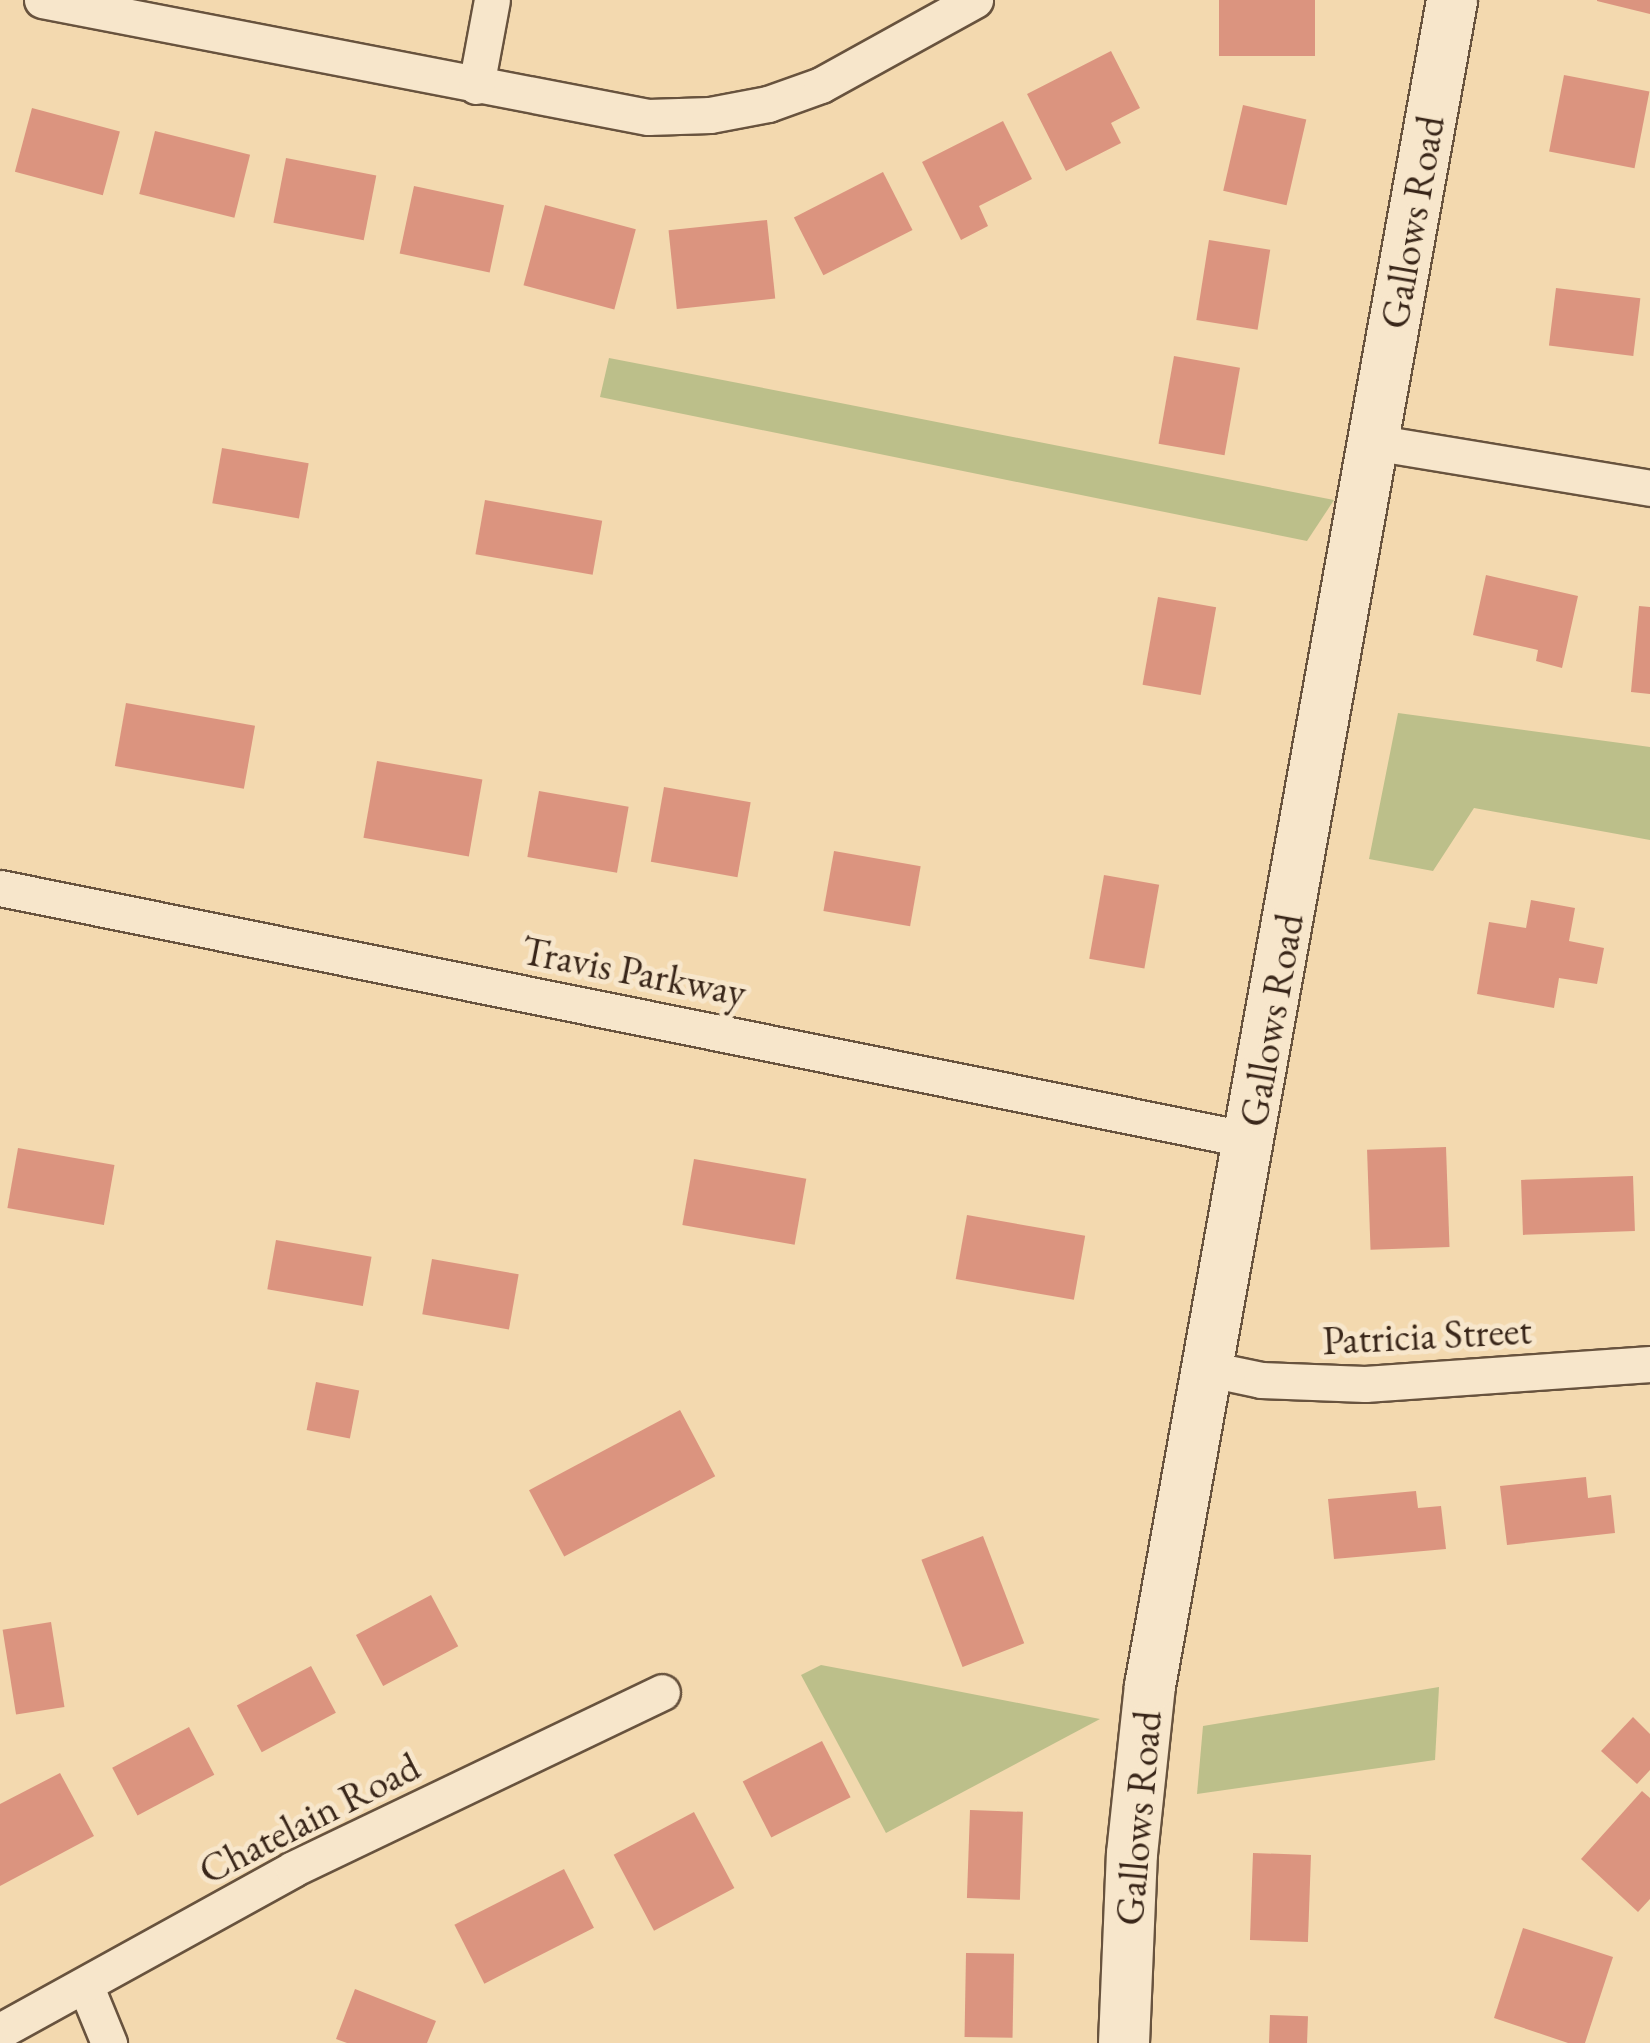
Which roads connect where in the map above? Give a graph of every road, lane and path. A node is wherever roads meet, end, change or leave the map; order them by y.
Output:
1 (42, 0) edge
2 (492, 0) edge
3 (975, 0) edge
4 (1452, 0) edge
5 (476, 86) junction
6 (1374, 442) junction
7 (1650, 488) edge
8 (0, 888) edge
9 (1250, 1140) junction
10 (1650, 1364) edge
11 (1210, 1369) junction
12 (662, 1692) dead end
13 (86, 1987) junction
14 (0, 2032) edge
15 (109, 2043) edge
16 (1124, 2043) edge

1 - 5 street
2 - 5 street
3 - 5 street
4 - 6 main road, Gallows Road
6 - 7 street
6 - 9 main road, Gallows Road
8 - 9 street, Travis Parkway
9 - 11 main road, Gallows Road
10 - 11 street, Patricia Street
11 - 16 main road, Gallows Road
12 - 13 street, Chatelain Road
13 - 14 street, Chatelain Road
13 - 15 street

